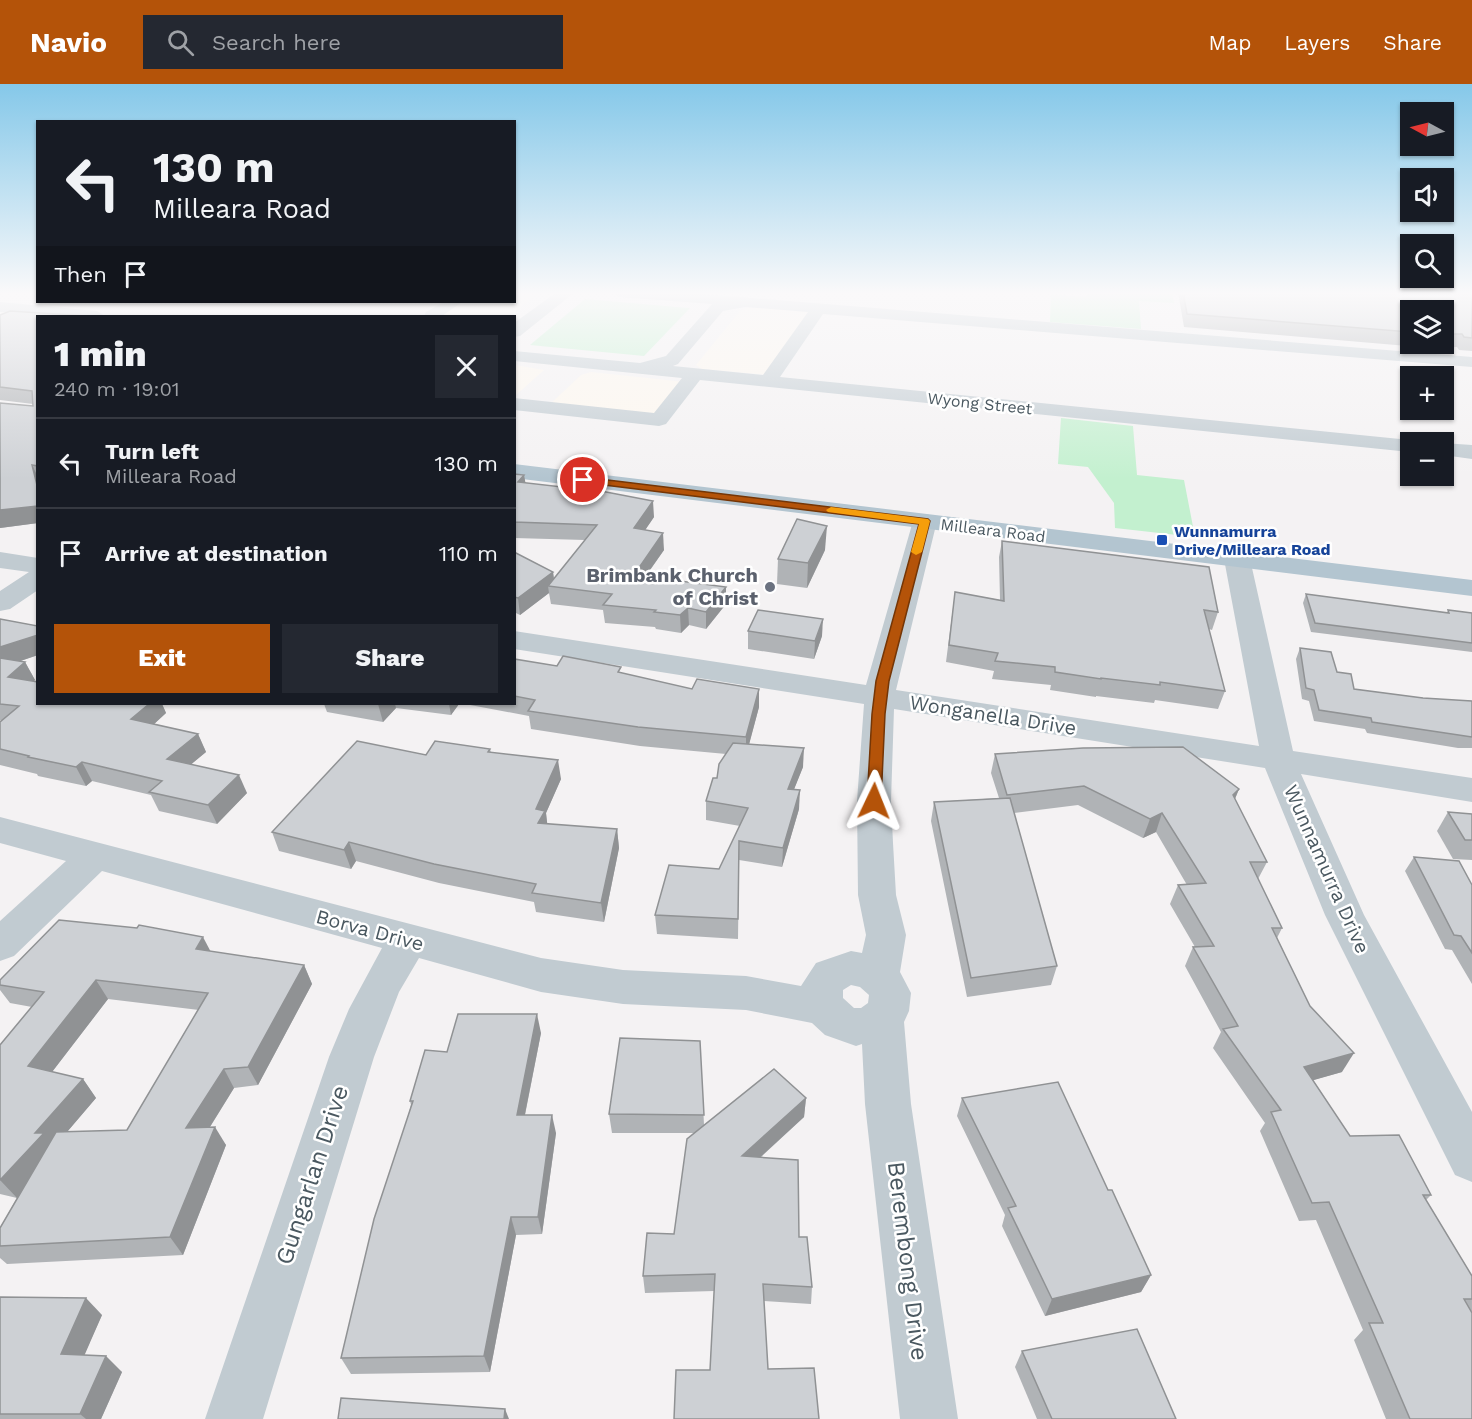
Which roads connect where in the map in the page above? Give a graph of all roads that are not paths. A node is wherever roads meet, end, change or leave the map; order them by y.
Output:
1 (676, 354) edge
2 (787, 354) edge
3 (1379, 354) edge
4 (516, 357) edge
5 (672, 360) junction
6 (1472, 362) edge
7 (641, 368) junction
8 (695, 374) junction
9 (768, 381) junction
10 (524, 404) edge
11 (1400, 445) edge
12 (1454, 450) edge
13 (1472, 452) edge
14 (516, 471) edge
15 (925, 521) junction
16 (1237, 559) junction
17 (0, 560) edge
18 (36, 566) edge
19 (36, 579) edge
20 (1472, 588) edge
21 (0, 603) edge
22 (516, 640) edge
23 (880, 697) junction
24 (1278, 760) junction
25 (1472, 790) edge
26 (0, 830) edge
27 (94, 855) junction
28 (410, 940) junction
29 (0, 945) edge
30 (852, 997) junction
31 (1472, 1159) edge
32 (234, 1419) edge
33 (929, 1419) edge

1 - 5 street
2 - 9 street
3 - 6 street
4 - 7 street, Wyong Street
5 - 7 street
5 - 8 street
7 - 8 street, Wyong Street
8 - 9 street, Wyong Street
8 - 10 street
9 - 11 street, Wyong Street
12 - 13 street
14 - 15 main road, Milleara Road
15 - 16 main road, Milleara Road
15 - 23 street
16 - 20 main road, Milleara Road
16 - 24 street, Wunnamurra Drive
17 - 18 street
19 - 21 street
22 - 23 street, Wonganella Drive
23 - 24 street, Wonganella Drive
23 - 30 street
24 - 25 street, Wonganella Drive
24 - 31 street, Wunnamurra Drive
26 - 27 street, Borva Drive
27 - 28 street, Borva Drive
27 - 29 street
28 - 30 street, Borva Drive
28 - 32 street, Gungarlan Drive
30 - 33 street, Berembong Drive

